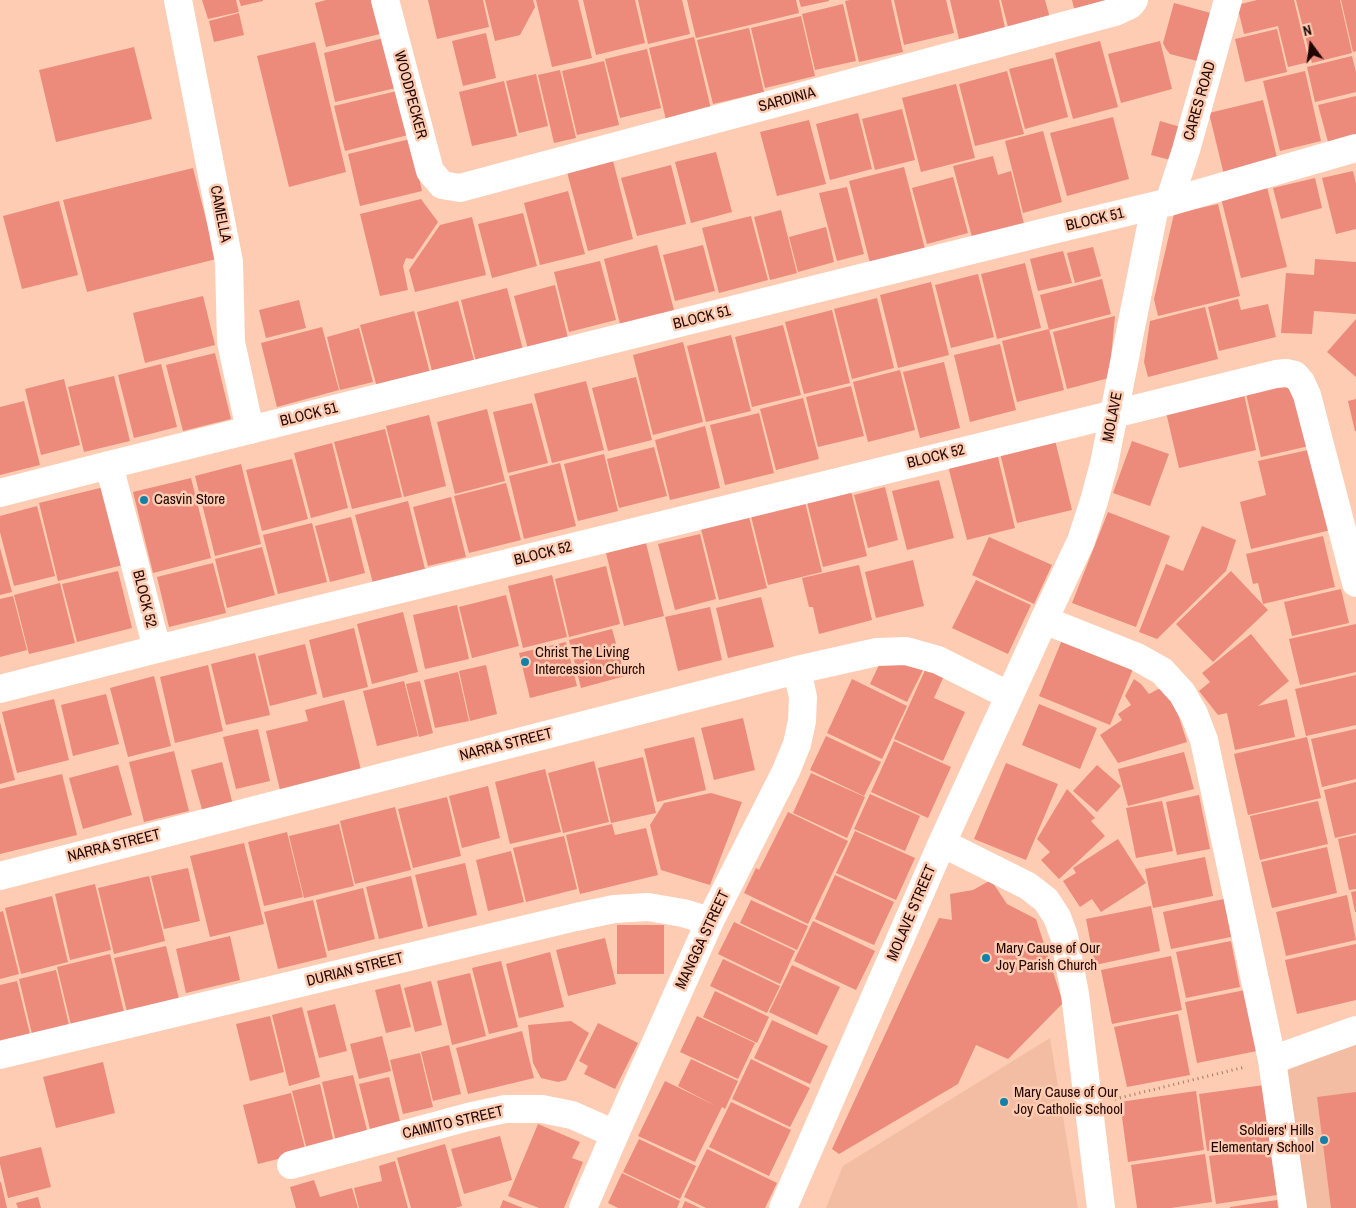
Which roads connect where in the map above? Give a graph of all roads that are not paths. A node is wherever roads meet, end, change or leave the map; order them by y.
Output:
1 (178, 0) edge
2 (385, 0) edge
3 (1228, 0) edge
4 (1132, 2) edge
5 (1356, 148) edge
6 (442, 185) joint
7 (1162, 204) junction
8 (1114, 414) junction
9 (250, 430) junction
10 (110, 466) junction
11 (0, 493) edge
12 (1356, 583) edge
13 (1044, 620) junction
14 (157, 649) junction
15 (797, 670) junction
16 (0, 688) edge
17 (1008, 696) junction
18 (942, 843) junction
19 (0, 876) edge
20 (710, 921) junction
21 (1356, 1030) edge
22 (0, 1055) edge
23 (1272, 1060) junction
24 (615, 1134) junction
25 (292, 1165) dead end
26 (584, 1208) edge
27 (783, 1208) edge
28 (1101, 1208) edge
29 (1292, 1208) edge

1 - 9 street, CAMELLA
2 - 6 street, WOODPECKER
3 - 7 street, CARES ROAD
4 - 6 street, SARDINIA
5 - 7 street, BLOCK 51
7 - 8 street, MOLAVE
7 - 9 street, BLOCK 51
8 - 12 street, BLOCK 52
8 - 13 street, MOLAVE
8 - 14 street, BLOCK 52
9 - 10 street, BLOCK 51
10 - 11 street, BLOCK 51
10 - 14 street, BLOCK 52
13 - 17 street, MOLAVE STREET
13 - 23 street
14 - 16 street
15 - 17 street, NARRA STREET
15 - 19 street, NARRA STREET
15 - 20 street, MANGGA STREET
17 - 18 street, MOLAVE STREET
18 - 27 street, MOLAVE STREET
18 - 28 street
20 - 22 street, DURIAN STREET
20 - 24 street, MANGGA STREET
21 - 23 street
23 - 29 street
24 - 25 street, CAIMITO STREET
24 - 26 street, MANGGA STREET

